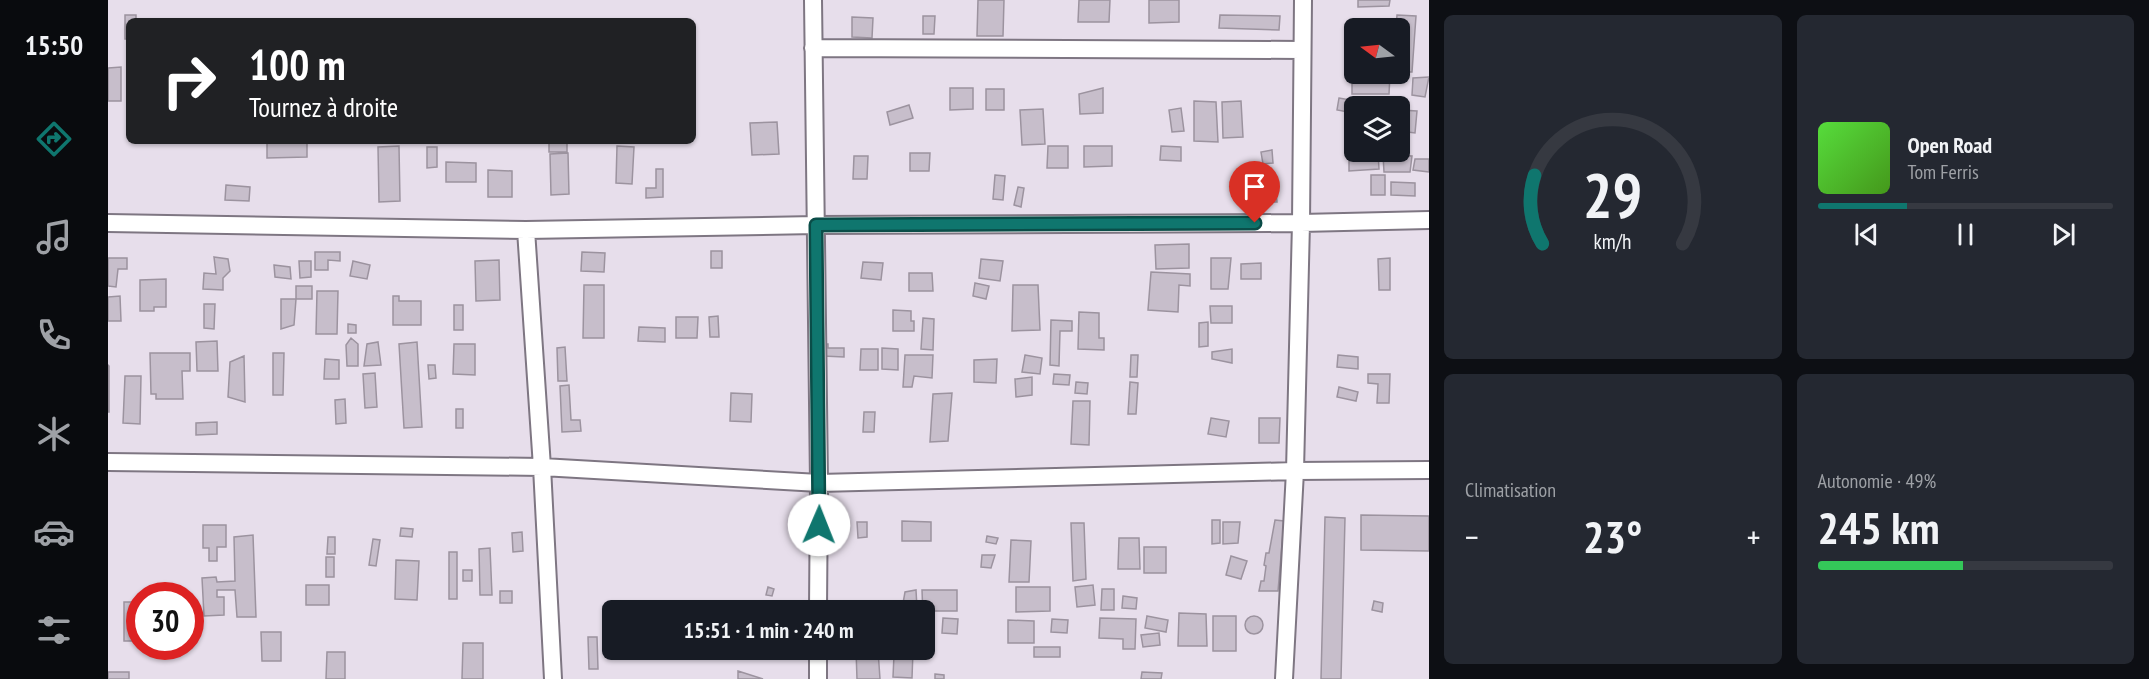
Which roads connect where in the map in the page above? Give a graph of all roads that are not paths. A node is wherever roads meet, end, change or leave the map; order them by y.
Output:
1 (813, 0) edge
2 (1303, 0) edge
3 (813, 48) junction
4 (1302, 50) junction
5 (1429, 220) edge
6 (108, 223) edge
7 (1301, 223) junction
8 (816, 225) junction
9 (526, 230) junction
10 (108, 462) edge
11 (542, 467) junction
12 (1429, 470) edge
13 (1295, 471) junction
14 (819, 483) junction
15 (818, 600) edge
16 (818, 660) edge
17 (553, 679) edge
18 (818, 679) edge
19 (1284, 679) edge

1 - 3 street
2 - 4 street
3 - 4 street
3 - 8 street
4 - 7 street
5 - 7 street
6 - 9 street
7 - 8 street
7 - 13 street
8 - 9 street
8 - 14 street
9 - 11 street
10 - 11 street
11 - 14 street
11 - 17 street
12 - 13 street
13 - 14 street
13 - 19 street
14 - 15 street
16 - 18 street

